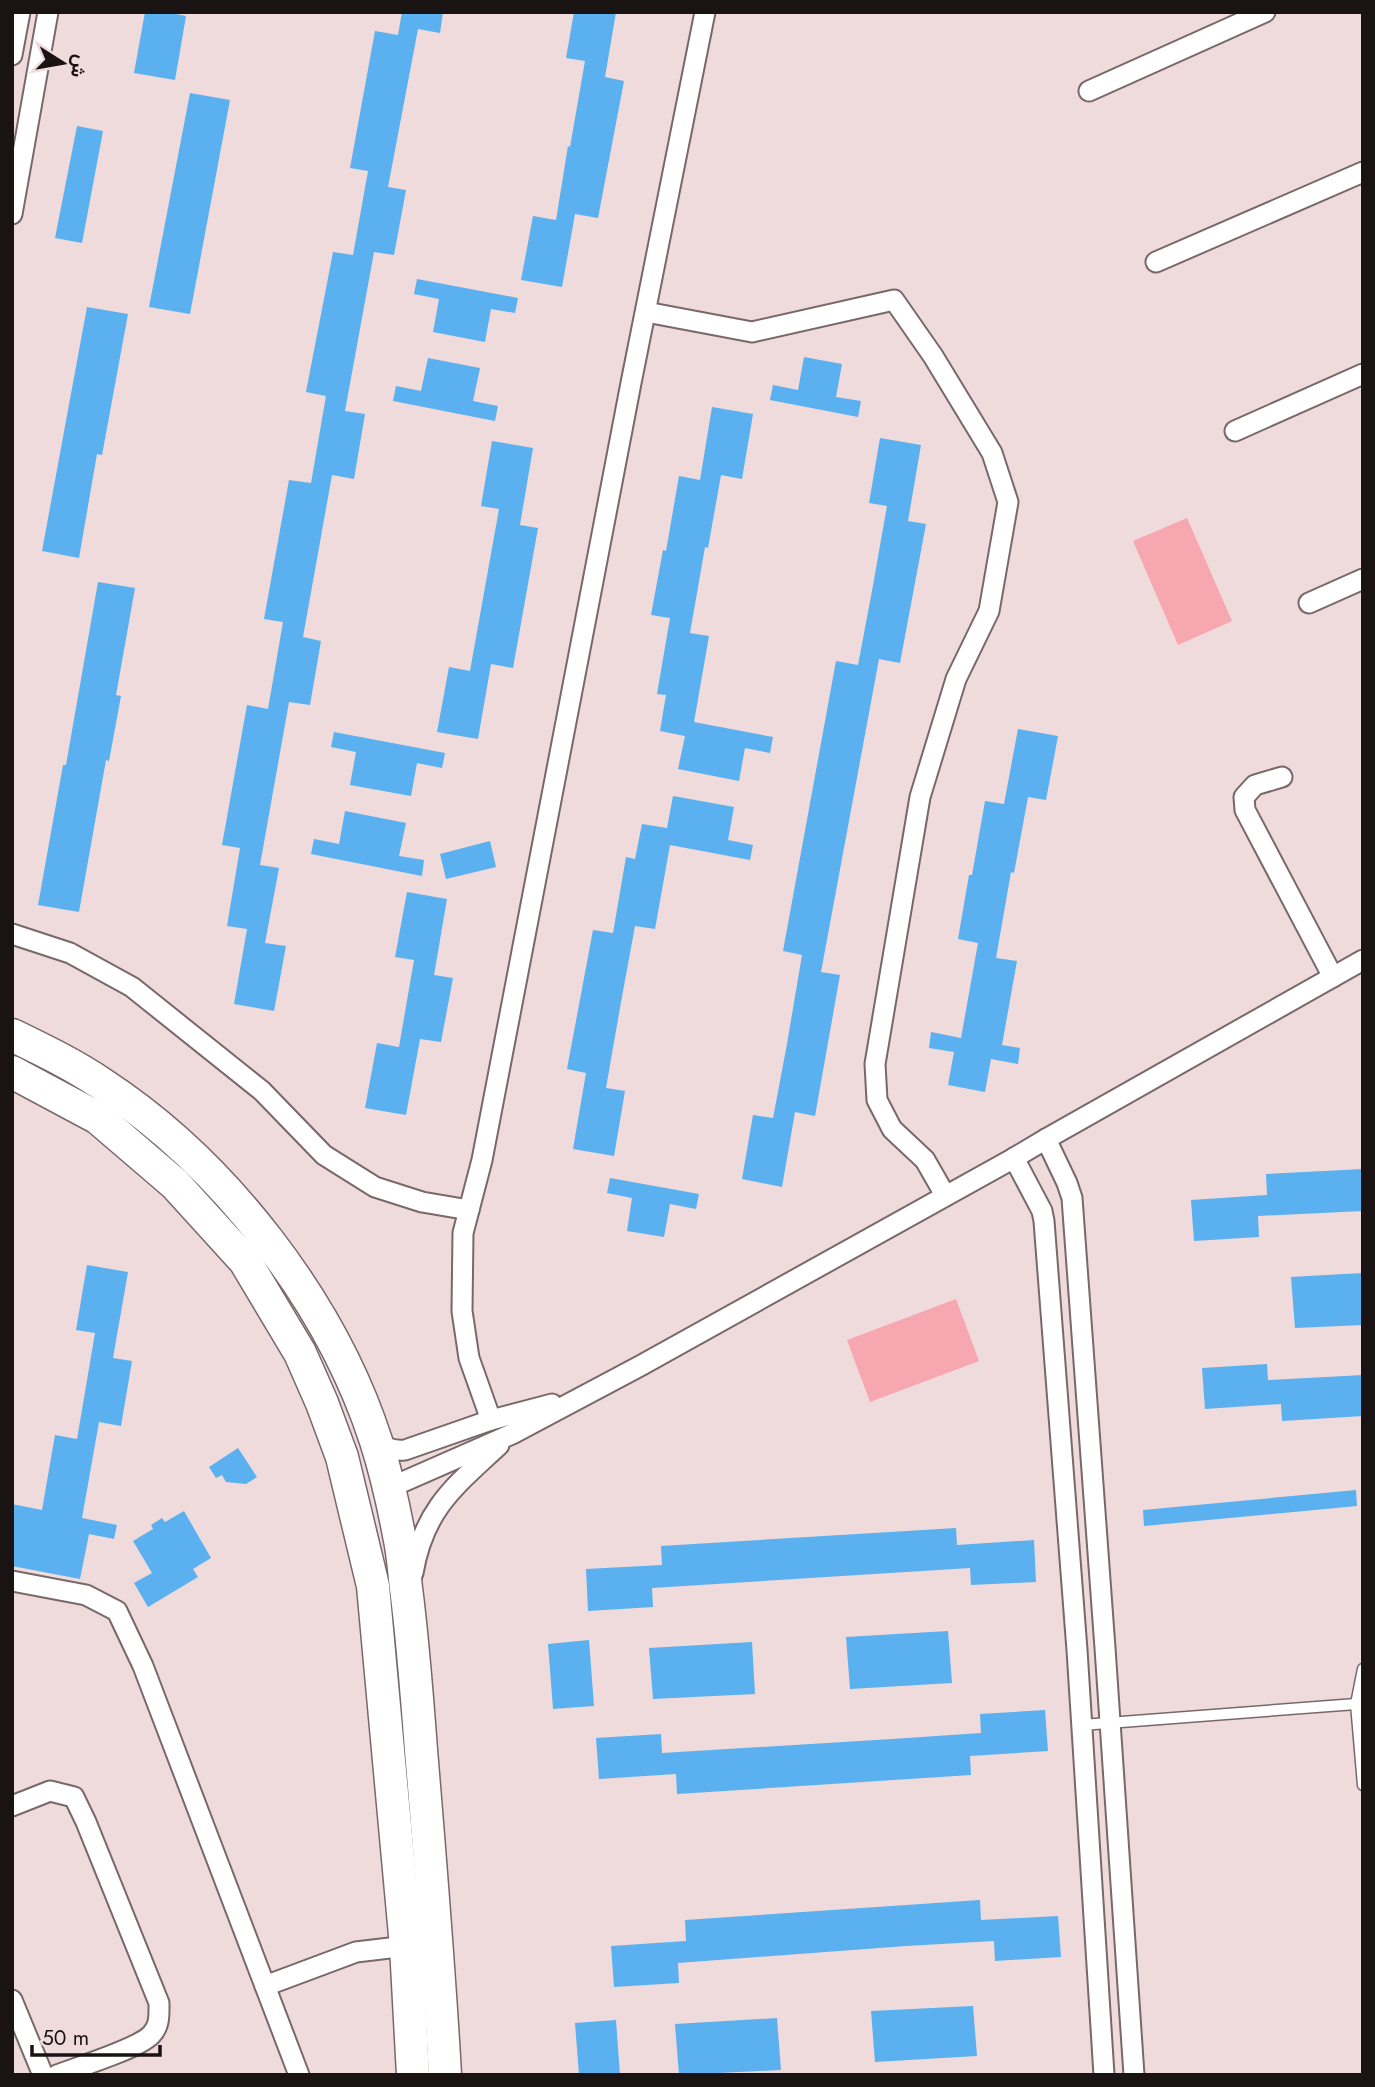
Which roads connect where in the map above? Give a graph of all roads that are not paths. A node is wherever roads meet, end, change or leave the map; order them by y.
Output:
1 (20, 12) edge
2 (48, 12) edge
3 (705, 12) edge
4 (1265, 12) edge
5 (12, 55) edge
6 (1089, 91) dead end
7 (1363, 172) edge
8 (12, 214) edge
9 (1156, 262) dead end
10 (646, 312) junction
11 (1363, 374) edge
12 (1235, 431) dead end
13 (1363, 579) edge
14 (1309, 603) dead end
15 (1282, 777) dead end
16 (12, 934) edge
17 (1363, 960) edge
18 (1333, 977) junction
19 (12, 1035) edge
20 (21, 1078) edge
21 (1046, 1139) junction
22 (1014, 1158) junction
23 (945, 1195) junction
24 (469, 1210) junction
25 (580, 1397) junction
26 (491, 1420) junction
27 (512, 1434) junction
28 (375, 1439) junction
29 (389, 1488) junction
30 (12, 1581) edge
31 (410, 1616) junction
32 (1363, 1669) edge
33 (1356, 1704) junction
34 (1110, 1723) junction
35 (1082, 1725) junction
36 (1363, 1785) edge
37 (12, 1806) edge
38 (437, 1944) junction
39 (406, 1946) junction
40 (265, 1986) junction
41 (12, 2000) edge
42 (43, 2075) edge
43 (57, 2075) edge
44 (299, 2075) edge
45 (414, 2075) edge
46 (444, 2075) edge
47 (1104, 2075) edge
48 (1134, 2075) edge

1 - 5 street
2 - 8 street
3 - 10 street
4 - 6 street
7 - 9 street
10 - 23 street
10 - 24 street
11 - 12 street
13 - 14 street
15 - 18 street
16 - 24 street
17 - 18 street
18 - 21 street
19 - 28 main road
20 - 39 main road
21 - 22 street
21 - 34 street
22 - 23 street
22 - 35 street
23 - 25 street
24 - 26 street
25 - 26 street
25 - 27 street
26 - 28 street
27 - 29 street
27 - 31 street
28 - 29 main road
29 - 31 main road
30 - 40 street
31 - 38 main road
32 - 33 lane
33 - 34 lane
33 - 36 lane
34 - 35 lane
34 - 48 street
35 - 47 street
37 - 43 street
38 - 39 street
38 - 46 main road
39 - 40 street
39 - 45 main road
40 - 44 street
41 - 42 street

